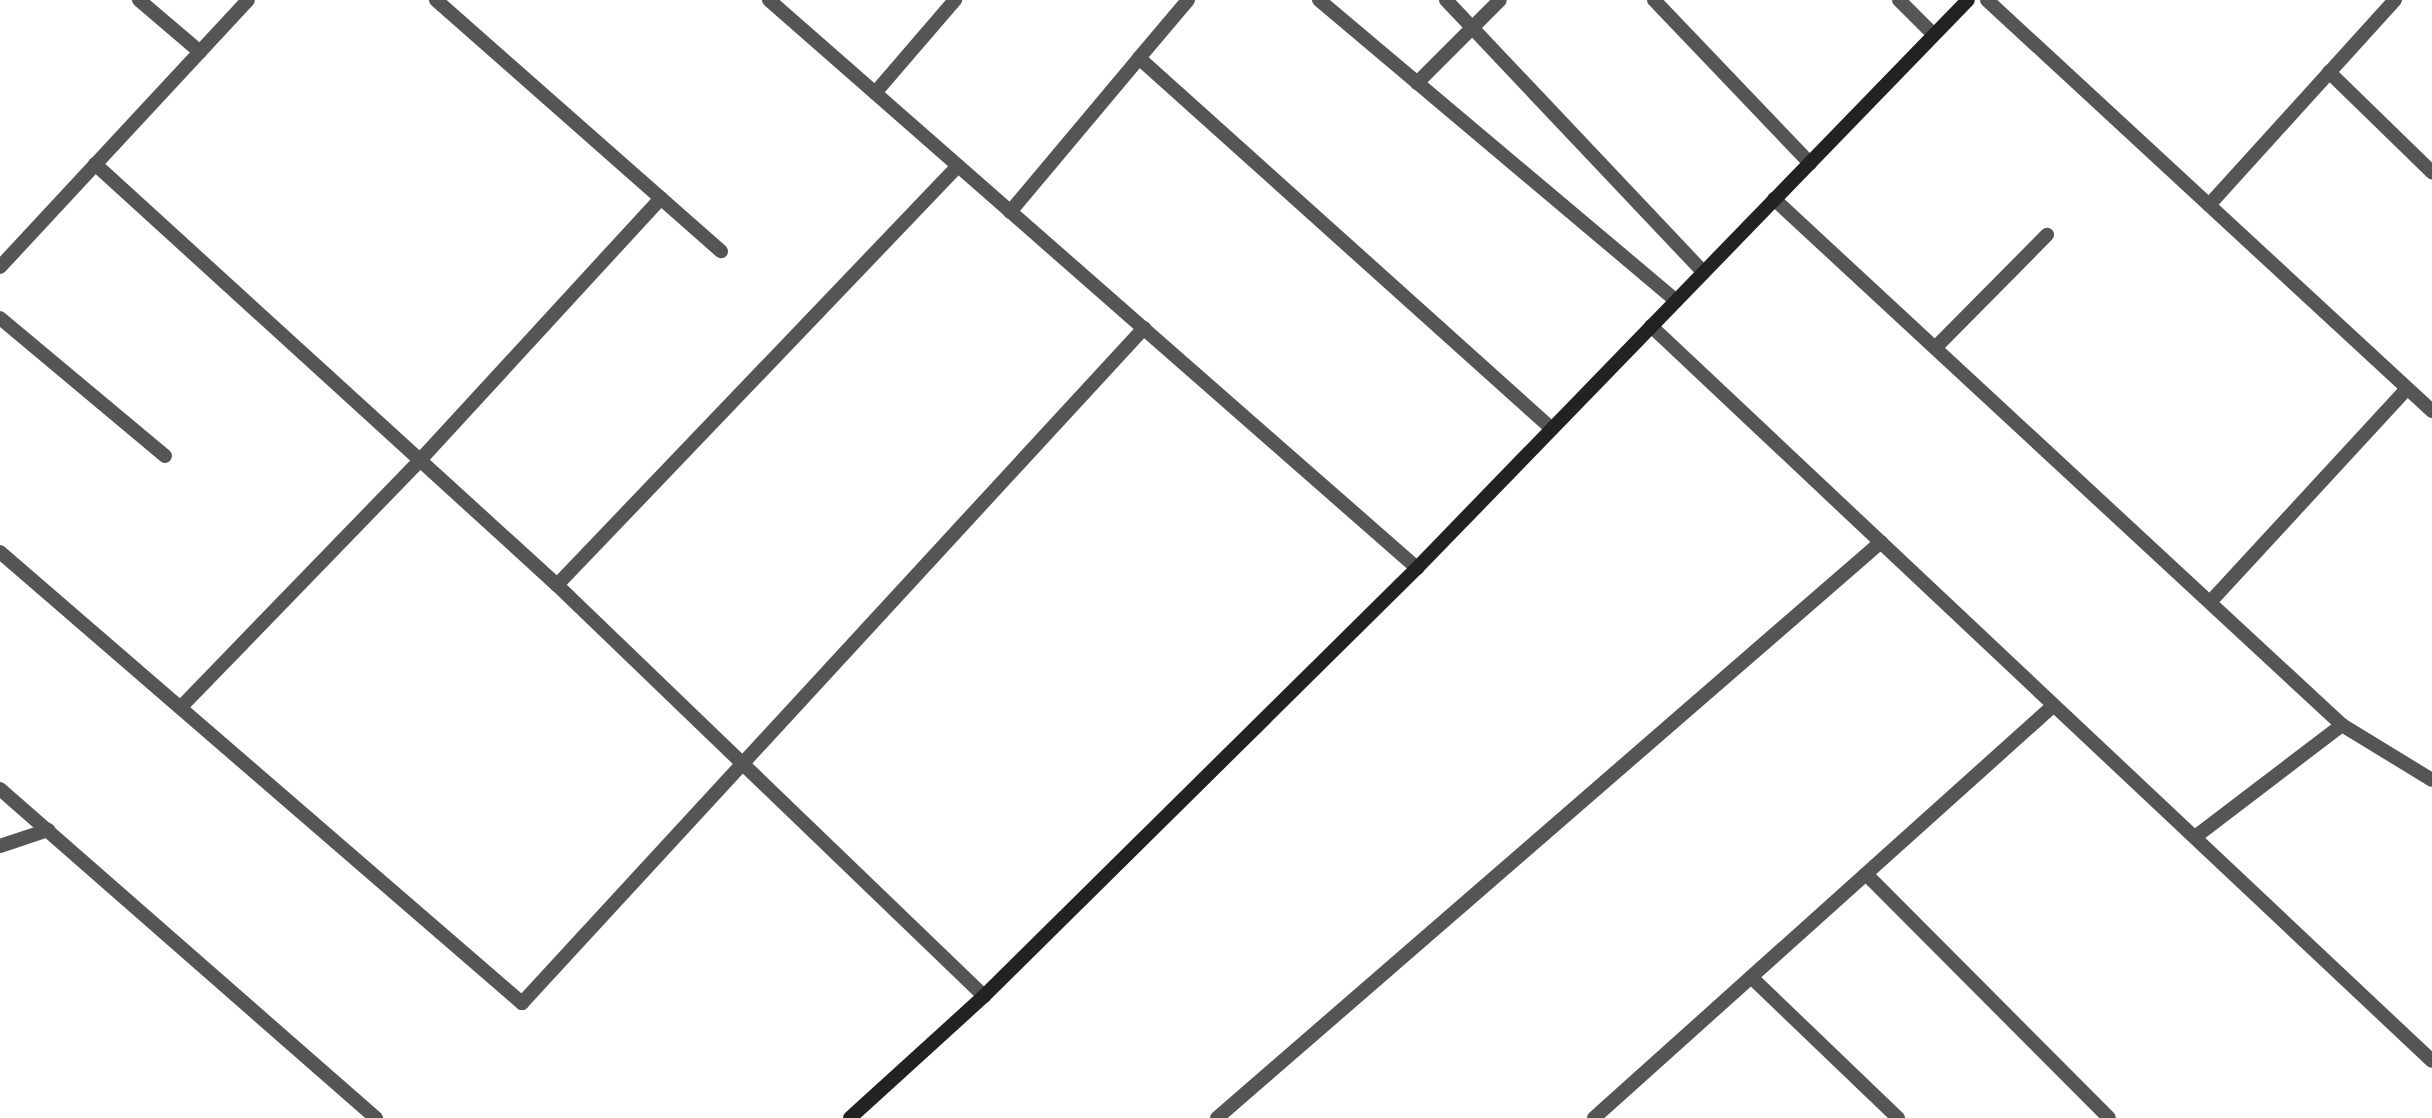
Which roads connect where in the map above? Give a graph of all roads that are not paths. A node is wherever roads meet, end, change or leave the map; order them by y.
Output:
1 (139, 0) edge
2 (248, 0) edge
3 (436, 0) edge
4 (769, 0) edge
5 (955, 0) edge
6 (1188, 0) edge
7 (1319, 0) edge
8 (1446, 0) edge
9 (1500, 0) edge
10 (1654, 0) edge
11 (1899, 0) edge
12 (1968, 0) edge
13 (1987, 0) edge
14 (2395, 0) edge
15 (1472, 28) junction
16 (1934, 35) junction
17 (200, 52) junction
18 (1139, 58) junction
19 (2329, 72) junction
20 (1417, 83) junction
21 (875, 93) junction
22 (1810, 163) junction
23 (95, 164) junction
24 (958, 166) junction
25 (2432, 172) edge
26 (662, 198) junction
27 (1774, 199) junction
28 (2209, 205) junction
29 (1010, 212) junction
30 (2048, 234) dead end
31 (721, 251) dead end
32 (0, 267) edge
33 (1703, 272) junction
34 (1676, 301) junction
35 (0, 318) edge
36 (1651, 326) junction
37 (1144, 328) junction
38 (1936, 347) junction
39 (2407, 389) junction
40 (2432, 411) edge
41 (1552, 429) junction
42 (165, 456) dead end
43 (422, 458) junction
44 (1881, 542) junction
45 (0, 552) edge
46 (1417, 568) junction
47 (557, 585) junction
48 (2211, 600) junction
49 (2054, 705) junction
50 (181, 707) junction
51 (2342, 725) junction
52 (740, 766) junction
53 (2432, 780) edge
54 (0, 789) edge
55 (48, 830) junction
56 (2195, 838) junction
57 (0, 846) edge
58 (1866, 874) junction
59 (1751, 977) junction
60 (984, 996) junction
61 (2432, 1060) edge
62 (376, 1118) edge
63 (850, 1118) edge
64 (1217, 1118) edge
65 (1594, 1118) edge
66 (1898, 1118) edge
67 (2109, 1118) edge

1 - 17 street
2 - 17 street
3 - 26 street
4 - 21 street
5 - 21 street
6 - 18 street
7 - 20 street
8 - 15 street
9 - 15 street
10 - 22 street
11 - 16 street
12 - 16 street
13 - 28 street
14 - 19 street
15 - 20 street
15 - 33 street
16 - 22 street
17 - 23 street
18 - 29 street
18 - 41 street
19 - 25 street
19 - 28 street
20 - 34 street
21 - 24 street
22 - 27 street
23 - 32 street
23 - 43 street
24 - 29 street
24 - 47 street
26 - 31 street
26 - 43 street
27 - 33 street
27 - 38 street
28 - 39 street
29 - 37 street
30 - 38 street
33 - 34 street
34 - 36 street
35 - 42 street
36 - 41 street
36 - 44 street
37 - 46 street
37 - 52 street
38 - 48 street
39 - 40 street
39 - 48 street
41 - 46 street
43 - 47 street
43 - 50 street
44 - 49 street
44 - 64 street
45 - 50 street
46 - 60 street
47 - 52 street
48 - 51 street
49 - 56 street
49 - 58 street
50 - 52 street
51 - 53 street
51 - 56 street
52 - 60 street
54 - 55 street
55 - 57 street
55 - 62 street
56 - 61 street
58 - 59 street
58 - 67 street
59 - 65 street
59 - 66 street
60 - 63 street

